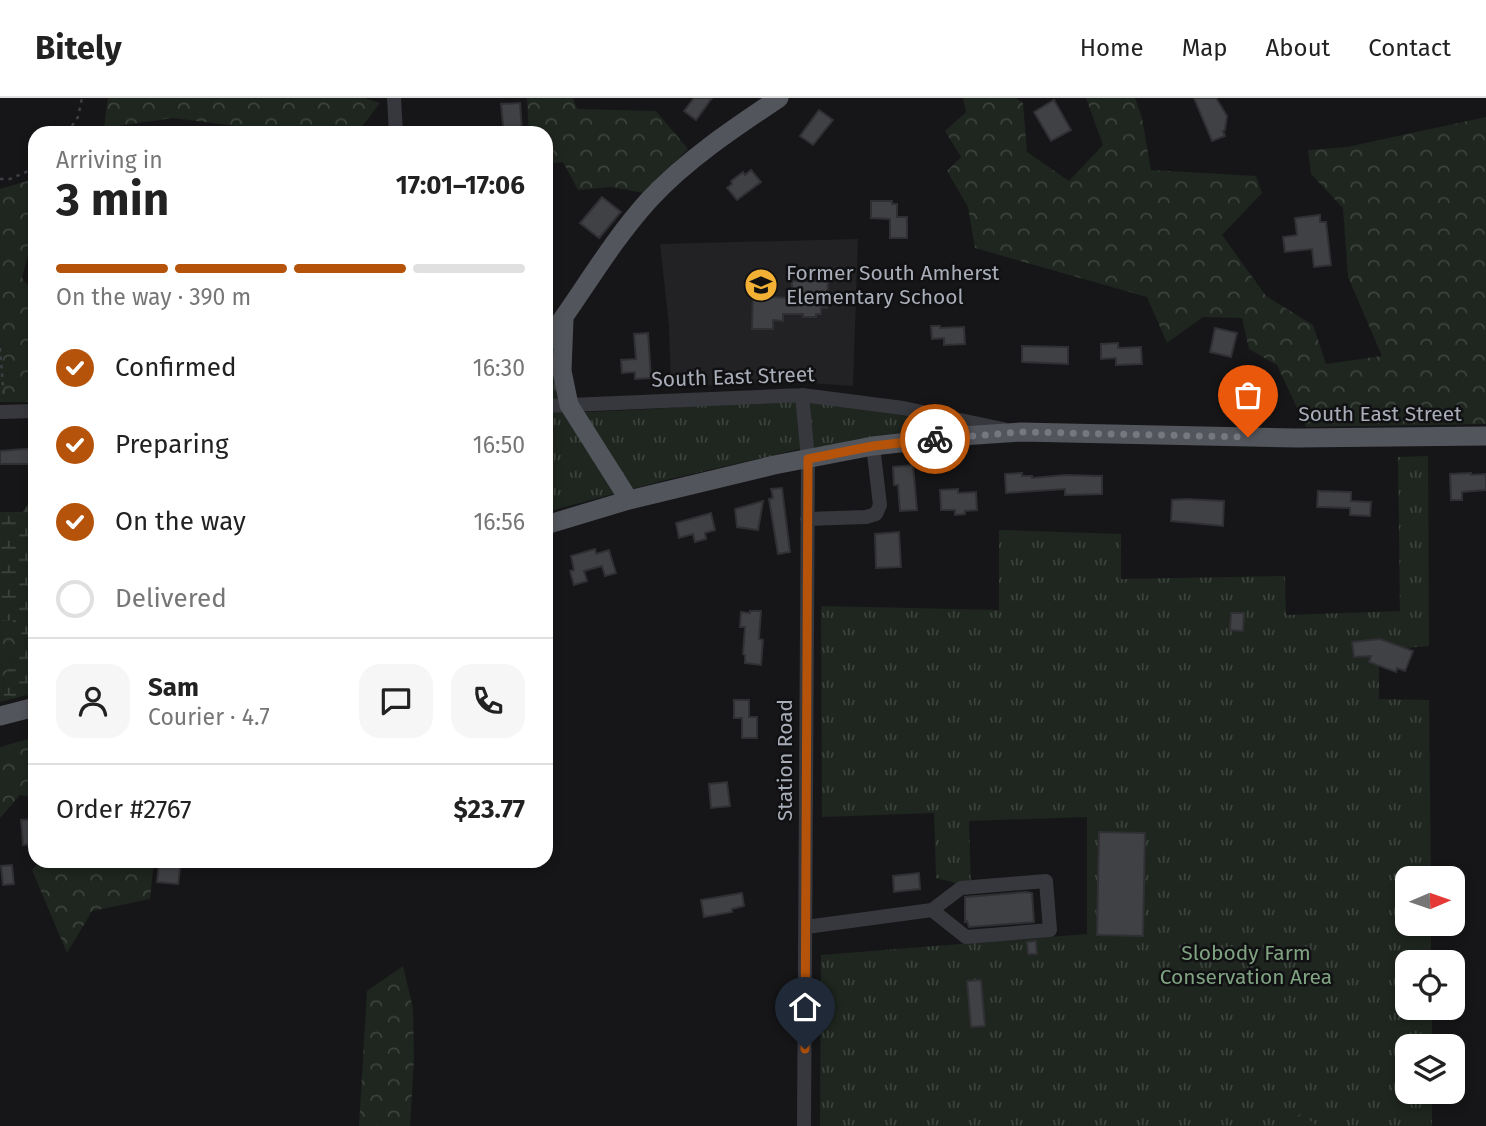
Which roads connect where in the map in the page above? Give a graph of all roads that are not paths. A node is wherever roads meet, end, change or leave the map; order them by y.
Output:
1 (394, 98) edge
2 (779, 98) edge
3 (396, 126) edge
4 (564, 318) junction
5 (553, 333) edge
6 (802, 395) junction
7 (569, 405) junction
8 (553, 406) edge
9 (28, 411) edge
10 (2, 412) edge
11 (1021, 432) junction
12 (1486, 436) edge
13 (873, 446) junction
14 (808, 459) junction
15 (629, 500) junction
16 (807, 519) junction
17 (553, 523) edge
18 (28, 709) edge
19 (0, 716) edge
20 (932, 910) junction
21 (806, 927) junction
22 (804, 1126) edge

1 - 3 street
2 - 4 main road
4 - 5 main road
4 - 7 main road
6 - 7 street, South East Street
6 - 11 street, South East Street
6 - 14 street, Station Road
7 - 8 street, South East Street
7 - 15 main road
9 - 10 street
11 - 12 main road, South East Street
11 - 13 main road, South East Street
13 - 14 main road, South East Street
13 - 16 street
14 - 15 main road, South East Street
14 - 16 street, Station Road
15 - 17 main road, South East Street
16 - 21 street, Station Road
18 - 19 main road
20 - 20 street
20 - 21 street
21 - 22 street, Station Road

